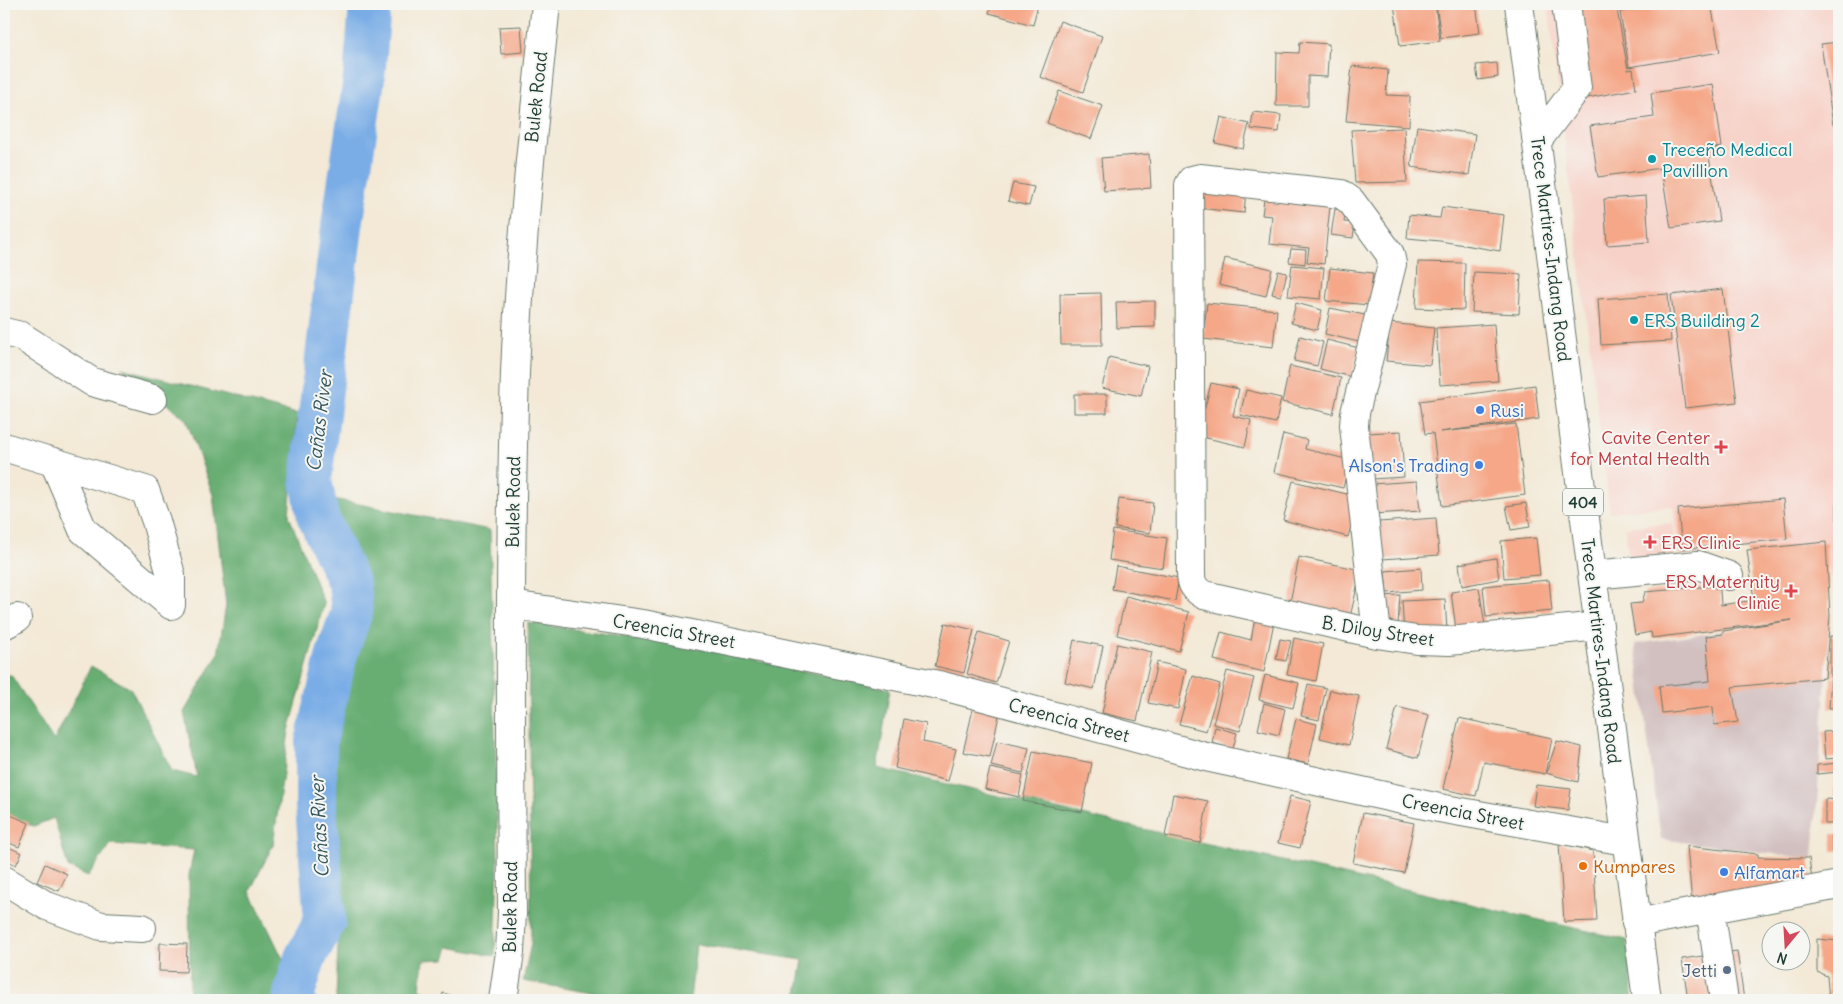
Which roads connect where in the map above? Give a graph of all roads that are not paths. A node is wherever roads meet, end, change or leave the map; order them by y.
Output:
1 (546, 4) edge
2 (1519, 4) edge
3 (1566, 4) edge
4 (1537, 141) junction
5 (4, 332) edge
6 (153, 400) dead end
7 (4, 447) edge
8 (54, 462) junction
9 (1593, 576) junction
10 (1729, 576) dead end
11 (511, 605) junction
12 (1598, 626) junction
13 (1377, 634) junction
14 (1625, 842) junction
15 (4, 880) edge
16 (1839, 885) edge
17 (1710, 908) junction
18 (1636, 923) junction
19 (142, 928) dead end
20 (502, 1000) edge
21 (1647, 1000) edge
22 (1724, 1000) edge

1 - 11 street, Bulek Road
2 - 4 street, Trece Martires-Indang Road / 404
3 - 4 street
4 - 9 street, Trece Martires-Indang Road / 404
5 - 6 street
7 - 8 street
8 - 8 street
9 - 10 street
9 - 12 street, Trece Martires-Indang Road / 404
11 - 14 street, Creencia Street
11 - 20 street, Bulek Road
12 - 13 street, B. Diloy Street
12 - 14 street, Trece Martires-Indang Road / 404
13 - 13 street, B. Diloy Street
14 - 18 street, Trece Martires-Indang Road / 404
15 - 19 street
16 - 17 street
17 - 18 street
17 - 22 street
18 - 21 street, Trece Martires-Indang Road / 404

